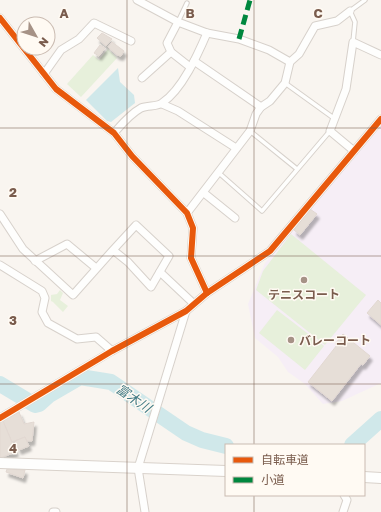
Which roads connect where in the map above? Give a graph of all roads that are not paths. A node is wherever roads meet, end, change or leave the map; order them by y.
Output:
1 (137, 0) edge
2 (365, 0) edge
3 (153, 3) edge
4 (187, 3) dead end
5 (350, 11) junction
6 (0, 18) edge
7 (178, 22) junction
8 (207, 33) junction
9 (131, 41) dead end
10 (352, 42) junction
11 (172, 52) junction
12 (381, 55) edge
13 (290, 62) junction
14 (192, 64) junction
15 (44, 74) junction
16 (142, 78) dead end
17 (285, 83) junction
18 (162, 104) junction
19 (261, 107) junction
20 (381, 119) edge
21 (335, 120) junction
22 (250, 131) junction
23 (330, 131) junction
24 (114, 133) junction
25 (236, 148) junction
26 (354, 151) junction
27 (297, 169) junction
28 (219, 173) junction
29 (204, 193) junction
30 (187, 213) junction
31 (0, 214) edge
32 (235, 218) dead end
33 (112, 250) junction
34 (35, 261) junction
35 (0, 265) edge
36 (96, 268) junction
37 (160, 272) junction
38 (207, 293) junction
39 (194, 304) junction
40 (186, 311) junction
41 (112, 351) junction
42 (0, 418) edge
43 (0, 463) edge
44 (138, 468) junction
45 (225, 471) edge
46 (365, 477) edge
47 (381, 478) edge
48 (345, 496) edge
49 (145, 512) edge
50 (344, 512) edge

1 - 3 street
2 - 5 lane
3 - 7 street
4 - 7 lane
5 - 10 lane
5 - 13 street
6 - 15 street
7 - 8 street
7 - 11 street
8 - 13 street
8 - 14 street
9 - 15 street
10 - 12 street
10 - 21 street
11 - 14 street
11 - 16 street
13 - 17 street
14 - 18 street
14 - 19 street
15 - 24 street
17 - 19 street
17 - 21 lane
18 - 24 street
18 - 25 street
19 - 22 street
20 - 26 street
21 - 23 street
22 - 25 street
22 - 27 lane
23 - 26 street
23 - 27 lane
24 - 30 street
25 - 28 street
26 - 38 street
27 - 28 lane
28 - 29 street
29 - 30 street
29 - 32 street
30 - 38 street
31 - 34 street
33 - 36 street
33 - 37 street
33 - 37 street
34 - 36 street
34 - 36 street
35 - 41 street
37 - 39 street
38 - 39 street
39 - 40 street
40 - 41 street
40 - 44 street
41 - 42 street
43 - 44 street
44 - 45 street
44 - 49 street
46 - 47 street
48 - 50 street

